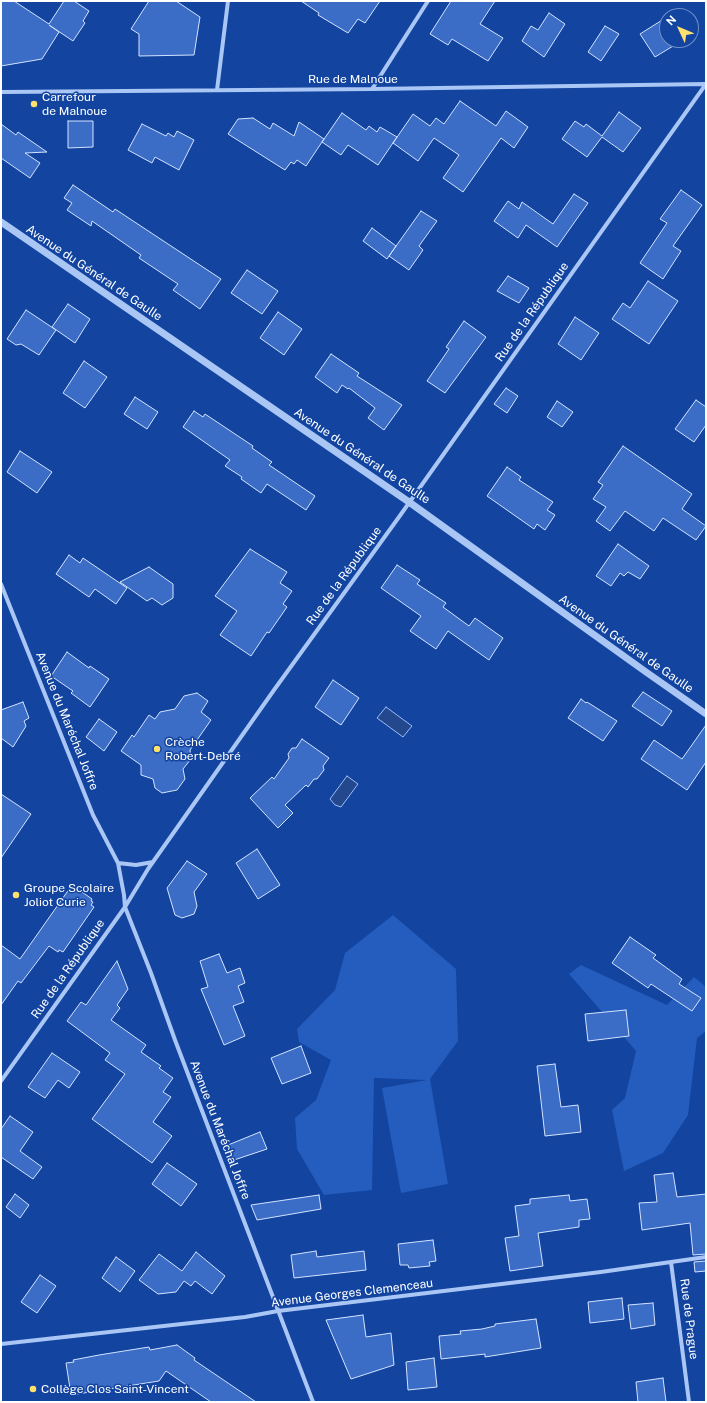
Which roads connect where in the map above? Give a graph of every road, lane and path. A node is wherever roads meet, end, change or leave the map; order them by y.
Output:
1 (228, 1) edge
2 (428, 1) edge
3 (706, 84) edge
4 (372, 89) junction
5 (217, 90) junction
6 (1, 92) edge
7 (1, 222) edge
8 (409, 502) junction
9 (1, 584) edge
10 (706, 714) edge
11 (154, 862) junction
12 (118, 863) junction
13 (125, 907) junction
14 (1, 1081) edge
15 (706, 1258) edge
16 (671, 1262) junction
17 (278, 1311) junction
18 (1, 1344) edge
19 (313, 1402) edge
20 (689, 1402) edge

1 - 5 street
2 - 4 street
3 - 4 street, Rue de Malnoue
3 - 8 street, Rue de la République
4 - 5 street, Rue de Malnoue
5 - 6 street, Rue de Malnoue
7 - 8 street, Avenue du Général de Gaulle
8 - 10 street, Avenue du Général de Gaulle
8 - 11 street, Rue de la République
9 - 12 street, Avenue du Maréchal Joffre
11 - 12 street
11 - 13 street, Rue de la République
12 - 13 street, Avenue du Maréchal Joffre
13 - 14 street, Rue de la République
13 - 17 street, Avenue du Maréchal Joffre
15 - 16 street, Avenue Georges Clemenceau
16 - 17 street, Avenue Georges Clemenceau
16 - 20 street, Rue de Prague
17 - 18 street, Avenue Georges Clemenceau
17 - 19 street, Avenue du Maréchal Joffre

